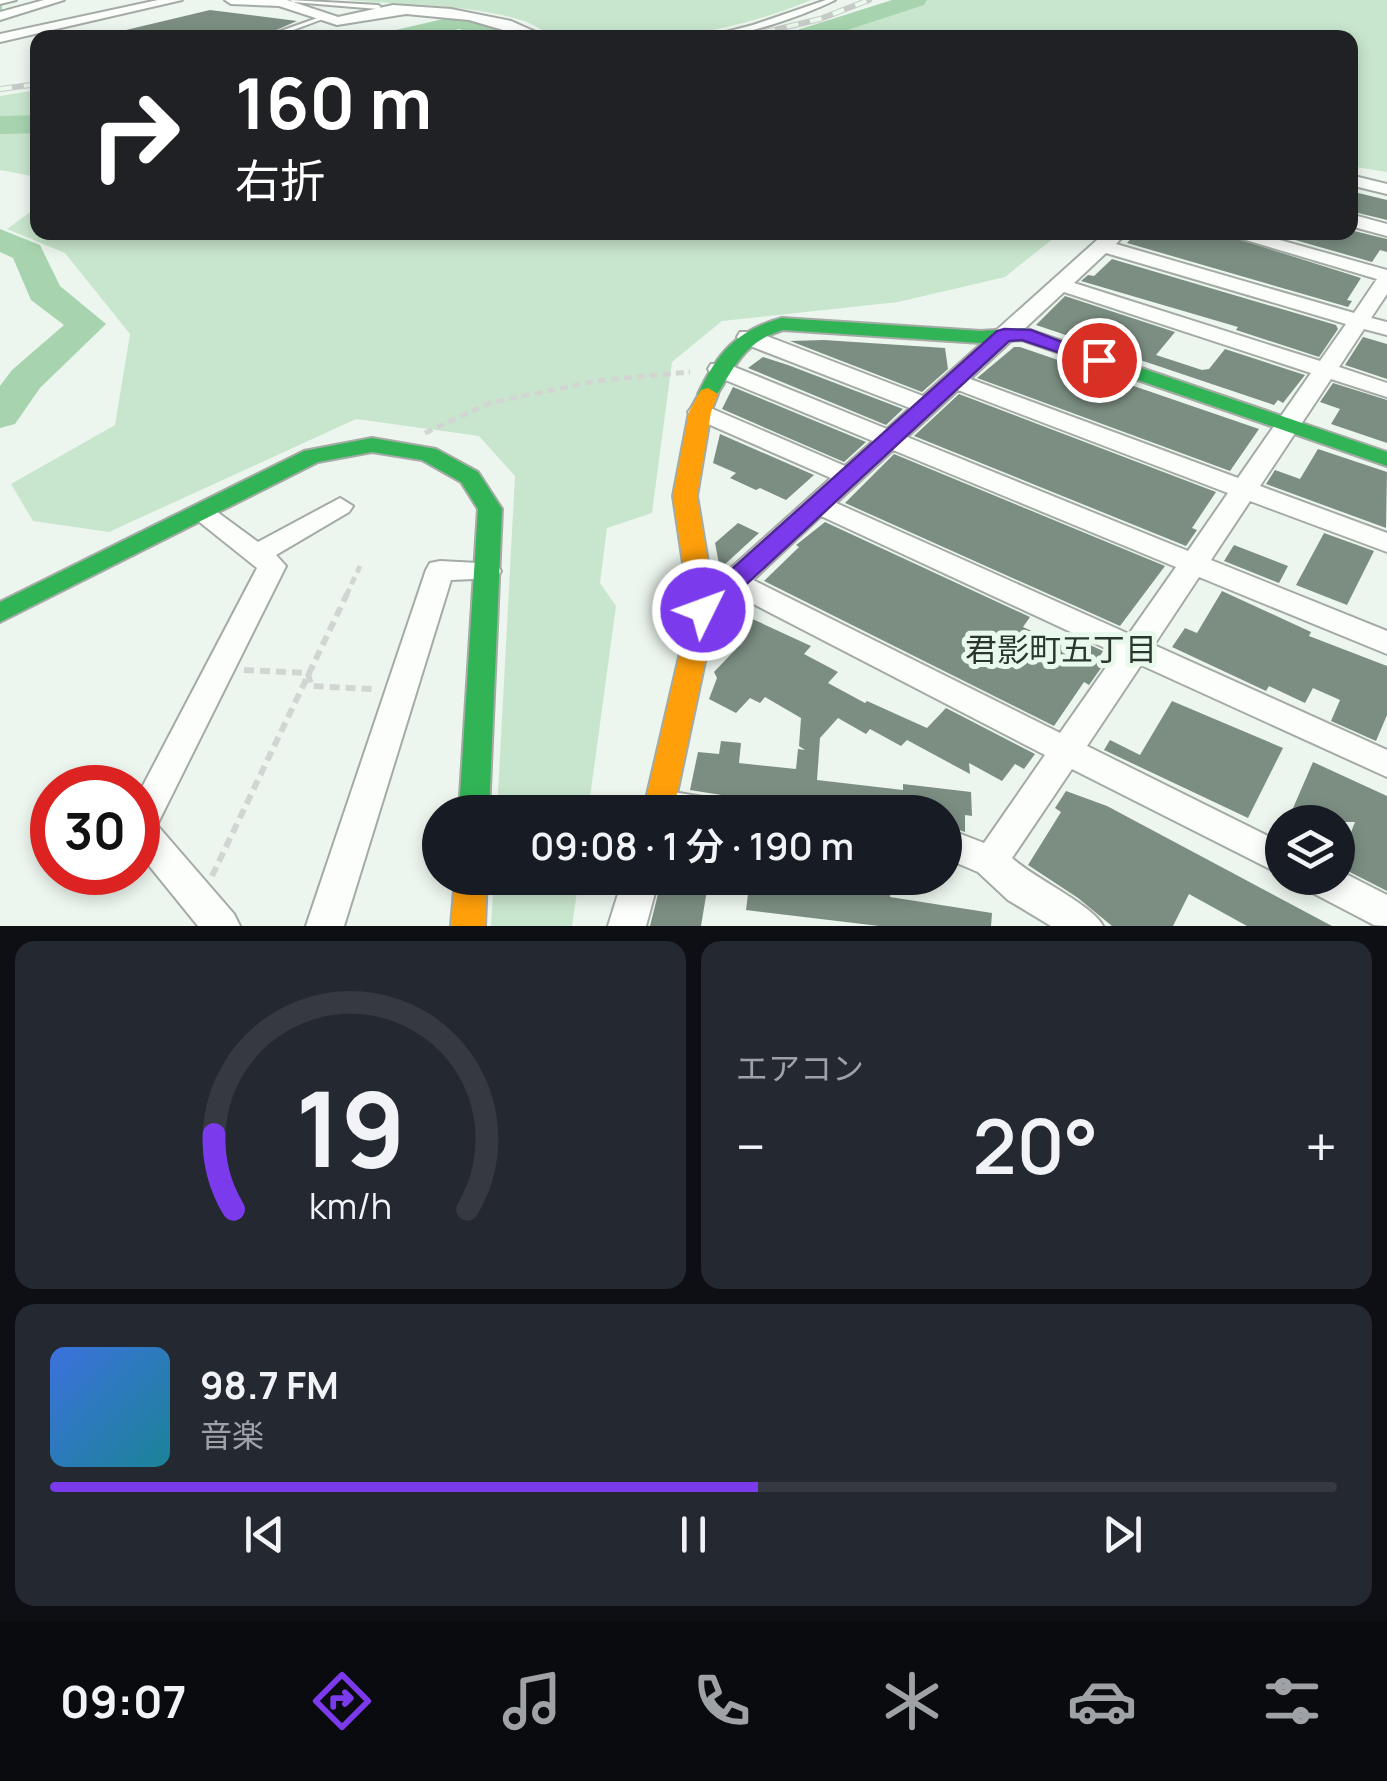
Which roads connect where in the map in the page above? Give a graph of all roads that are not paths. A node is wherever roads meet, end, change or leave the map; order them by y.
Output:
1 (12, 0) edge
2 (58, 0) edge
3 (93, 0) edge
4 (176, 0) edge
5 (231, 0) edge
6 (293, 0) edge
7 (832, 0) edge
8 (0, 2) edge
9 (144, 5) junction
10 (378, 8) joint
11 (406, 10) junction
12 (0, 16) edge
13 (325, 17) junction
14 (35, 30) edge
15 (287, 30) edge
16 (521, 30) edge
17 (742, 30) edge
18 (30, 31) edge
19 (0, 38) edge
20 (1358, 182) edge
21 (1387, 189) edge
22 (1358, 222) edge
23 (1387, 230) edge
24 (1110, 240) edge
25 (1114, 240) edge
26 (1256, 240) edge
27 (1387, 278) edge
28 (1061, 285) junction
29 (1359, 321) junction
30 (1387, 329) edge
31 (1004, 335) junction
32 (748, 337) junction
33 (718, 370) junction
34 (1326, 371) junction
35 (954, 381) junction
36 (1387, 390) edge
37 (927, 406) junction
38 (700, 412) junction
39 (1288, 425) junction
40 (890, 440) junction
41 (1387, 459) edge
42 (850, 477) junction
43 (1241, 489) junction
44 (819, 505) junction
45 (340, 506) dead end
46 (200, 512) junction
47 (1387, 543) edge
48 (257, 554) junction
49 (1192, 564) junction
50 (487, 571) junction
51 (734, 582) junction
52 (703, 610) junction
53 (0, 612) edge
54 (1387, 643) edge
55 (1136, 650) junction
56 (1067, 750) junction
57 (1387, 764) edge
58 (475, 795) edge
59 (663, 795) edge
60 (962, 849) edge
61 (1265, 851) edge
62 (991, 861) junction
63 (470, 895) edge
64 (636, 895) edge
65 (1352, 895) edge
66 (1387, 913) edge
67 (210, 914) edge
68 (326, 926) edge
69 (468, 926) edge
70 (628, 926) edge
71 (1084, 926) edge

1 - 8 lane
2 - 12 street
3 - 9 street
4 - 9 street
5 - 13 street
6 - 10 lane
7 - 17 lane
9 - 14 street
10 - 11 street
11 - 13 street
11 - 16 street
13 - 15 lane
18 - 19 street
20 - 21 street
22 - 23 street
24 - 28 street
25 - 29 street
26 - 27 street
27 - 29 street
28 - 31 street
28 - 34 street
29 - 30 street
29 - 34 street
31 - 32 street
31 - 35 street
31 - 39 street
32 - 33 street
32 - 37 street
33 - 38 street
33 - 40 street
34 - 36 street
34 - 39 street
35 - 37 street
35 - 43 street
37 - 40 street
38 - 42 street
38 - 52 street
39 - 41 street
39 - 43 street
40 - 42 street
40 - 49 street
42 - 44 street
43 - 47 street
43 - 49 street
44 - 51 street
44 - 55 street
45 - 48 street
46 - 48 street
46 - 50 street
46 - 53 street
48 - 67 street
49 - 54 street
49 - 55 street
50 - 58 street
50 - 68 street
51 - 52 street
51 - 56 street
52 - 59 street
55 - 56 street
55 - 57 street
56 - 61 street
56 - 62 street
60 - 62 street
62 - 71 street
63 - 69 street
64 - 70 street
65 - 66 street

